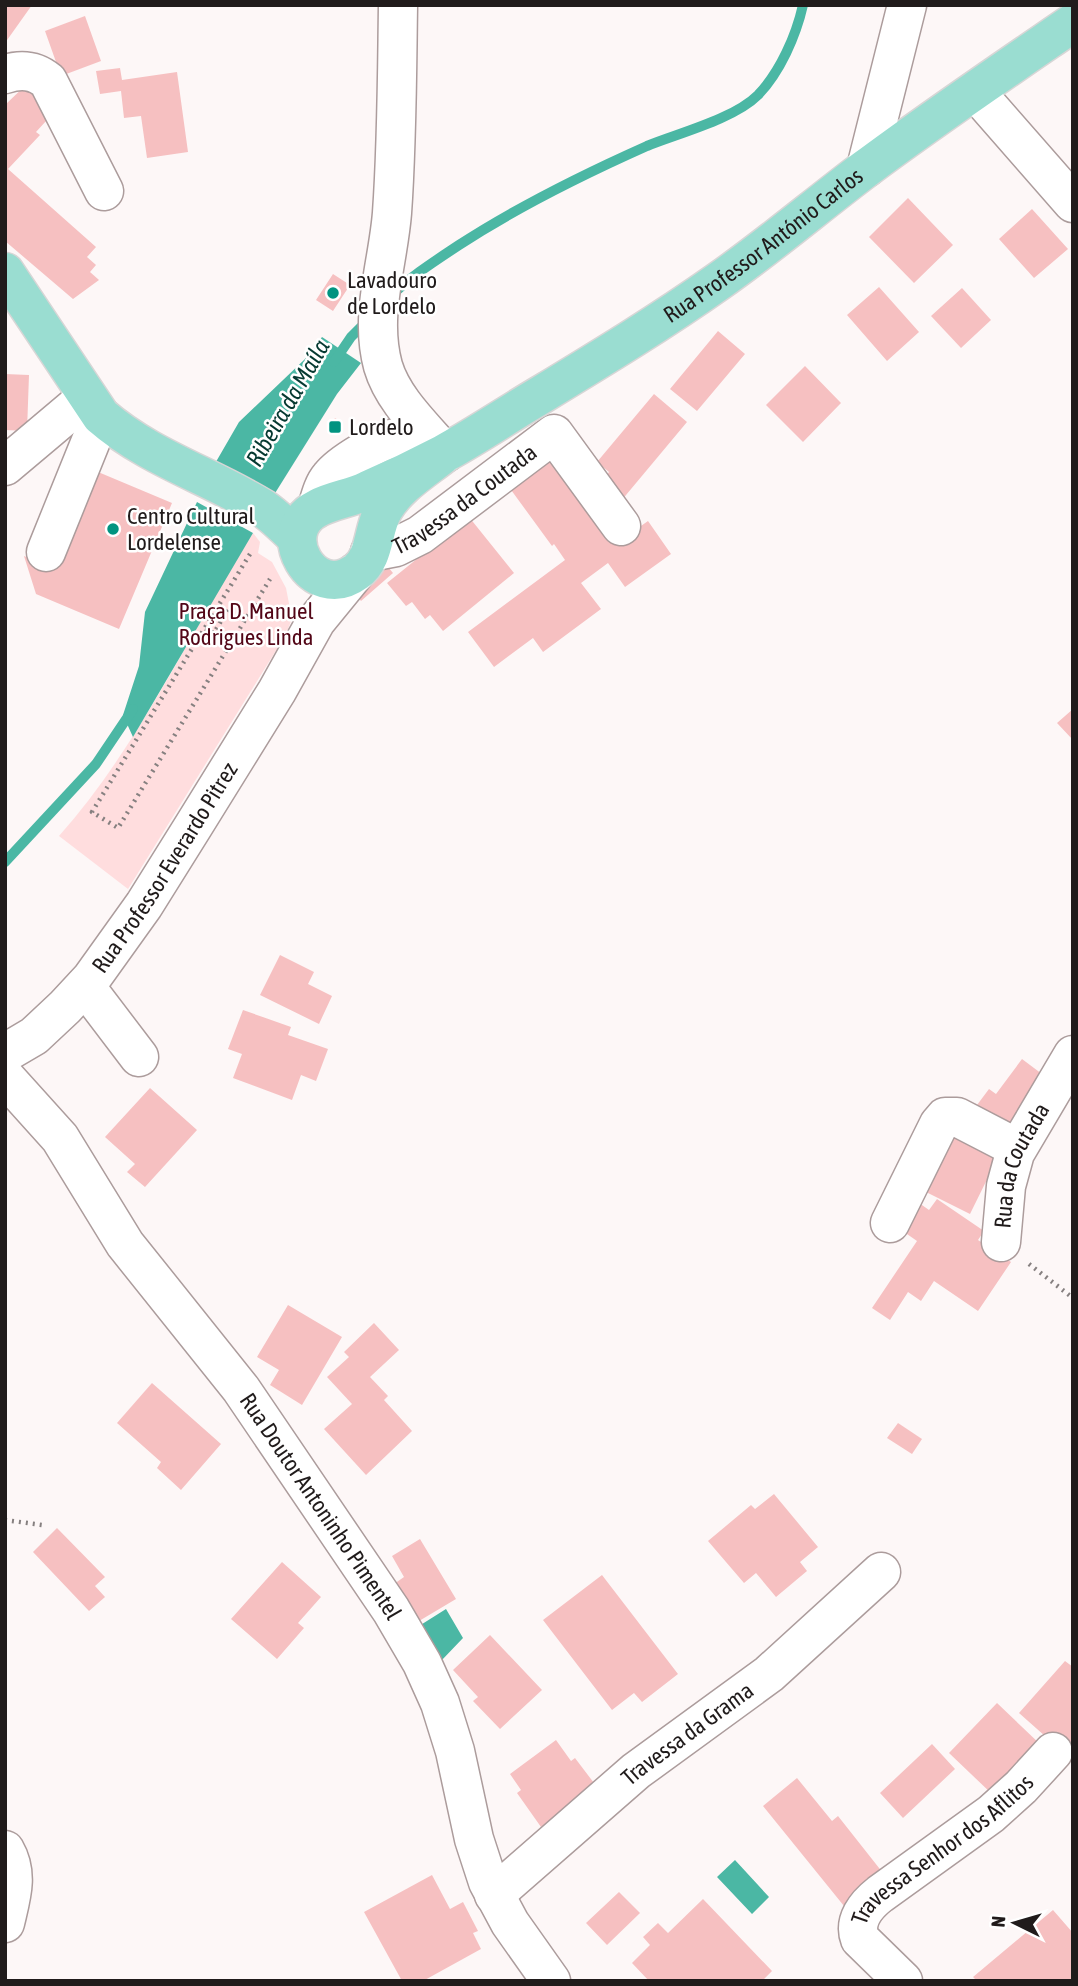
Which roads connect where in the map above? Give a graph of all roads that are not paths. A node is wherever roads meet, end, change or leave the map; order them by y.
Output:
1 (398, 5) edge
2 (908, 5) edge
3 (1073, 23) edge
4 (5, 74) edge
5 (975, 91) junction
6 (866, 168) junction
7 (104, 191) dead end
8 (1073, 203) edge
9 (5, 272) edge
10 (94, 406) junction
11 (444, 453) junction
12 (5, 466) edge
13 (621, 526) dead end
14 (304, 534) junction
15 (46, 552) dead end
16 (366, 555) junction
17 (296, 656) junction
18 (85, 986) junction
19 (5, 1053) edge
20 (1073, 1055) edge
21 (138, 1057) dead end
22 (5, 1077) edge
23 (1017, 1148) junction
24 (890, 1223) dead end
25 (1001, 1242) road end
26 (881, 1572) dead end
27 (1052, 1752) dead end
28 (5, 1850) edge
29 (494, 1895) junction
30 (5, 1923) edge
31 (551, 1981) edge
32 (903, 1981) edge

1 - 11 street
2 - 6 street
3 - 5 main road, Rua Professor António Carlos
4 - 7 street
5 - 6 main road, Rua Professor António Carlos
5 - 8 street
6 - 11 main road, Rua Professor António Carlos
9 - 10 main road
10 - 12 street
10 - 14 main road
10 - 15 street
11 - 14 main road
11 - 16 main road
13 - 16 street, Travessa da Coutada
14 - 16 main road
14 - 16 main road
14 - 17 street
16 - 17 street
17 - 18 street, Rua Professor Everardo Pitrez
18 - 19 street, Rua Professor Everardo Pitrez
18 - 21 street
20 - 23 street, Rua da Coutada
22 - 29 street, Rua Doutor Antoninho Pimentel
23 - 24 street
23 - 25 street, Rua da Coutada
26 - 29 street, Travessa da Grama
27 - 32 street, Travessa Senhor dos Aflitos
28 - 30 street
29 - 31 street, Rua Doutor Antoninho Pimentel

